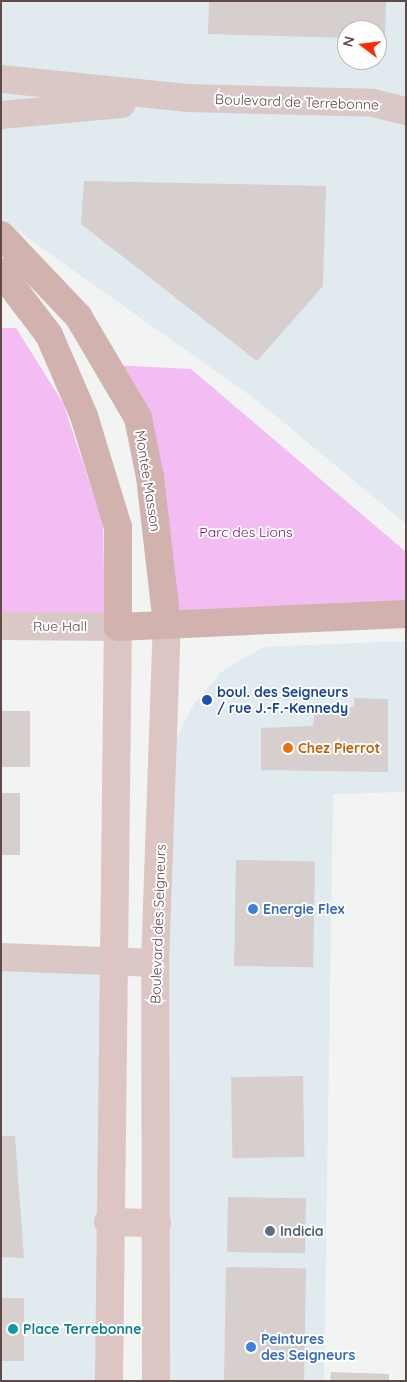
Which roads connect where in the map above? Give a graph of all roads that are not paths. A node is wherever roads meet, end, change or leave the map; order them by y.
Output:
1 (1, 79) edge
2 (187, 98) junction
3 (406, 111) edge
4 (1, 115) edge
5 (1, 235) edge
6 (1, 272) edge
7 (406, 614) edge
8 (167, 624) junction
9 (1, 626) edge
10 (118, 627) junction
11 (1, 957) edge
12 (115, 959) junction
13 (155, 963) junction
14 (108, 1222) junction
15 (157, 1223) junction
16 (109, 1381) edge
17 (156, 1381) edge

1 - 2 street, Boulevard de Terrebonne
2 - 3 street, Boulevard de Terrebonne
2 - 4 street, Boulevard de Terrebonne
5 - 8 main road, Montée Masson
6 - 10 main road
7 - 8 main road
8 - 10 main road
8 - 13 main road, Boulevard des Seigneurs
9 - 10 street, Rue Hall
10 - 12 main road
11 - 12 street
12 - 13 street
12 - 14 main road
13 - 15 main road, Boulevard des Seigneurs
14 - 15 main road
14 - 16 main road
15 - 17 main road, Boulevard des Seigneurs

